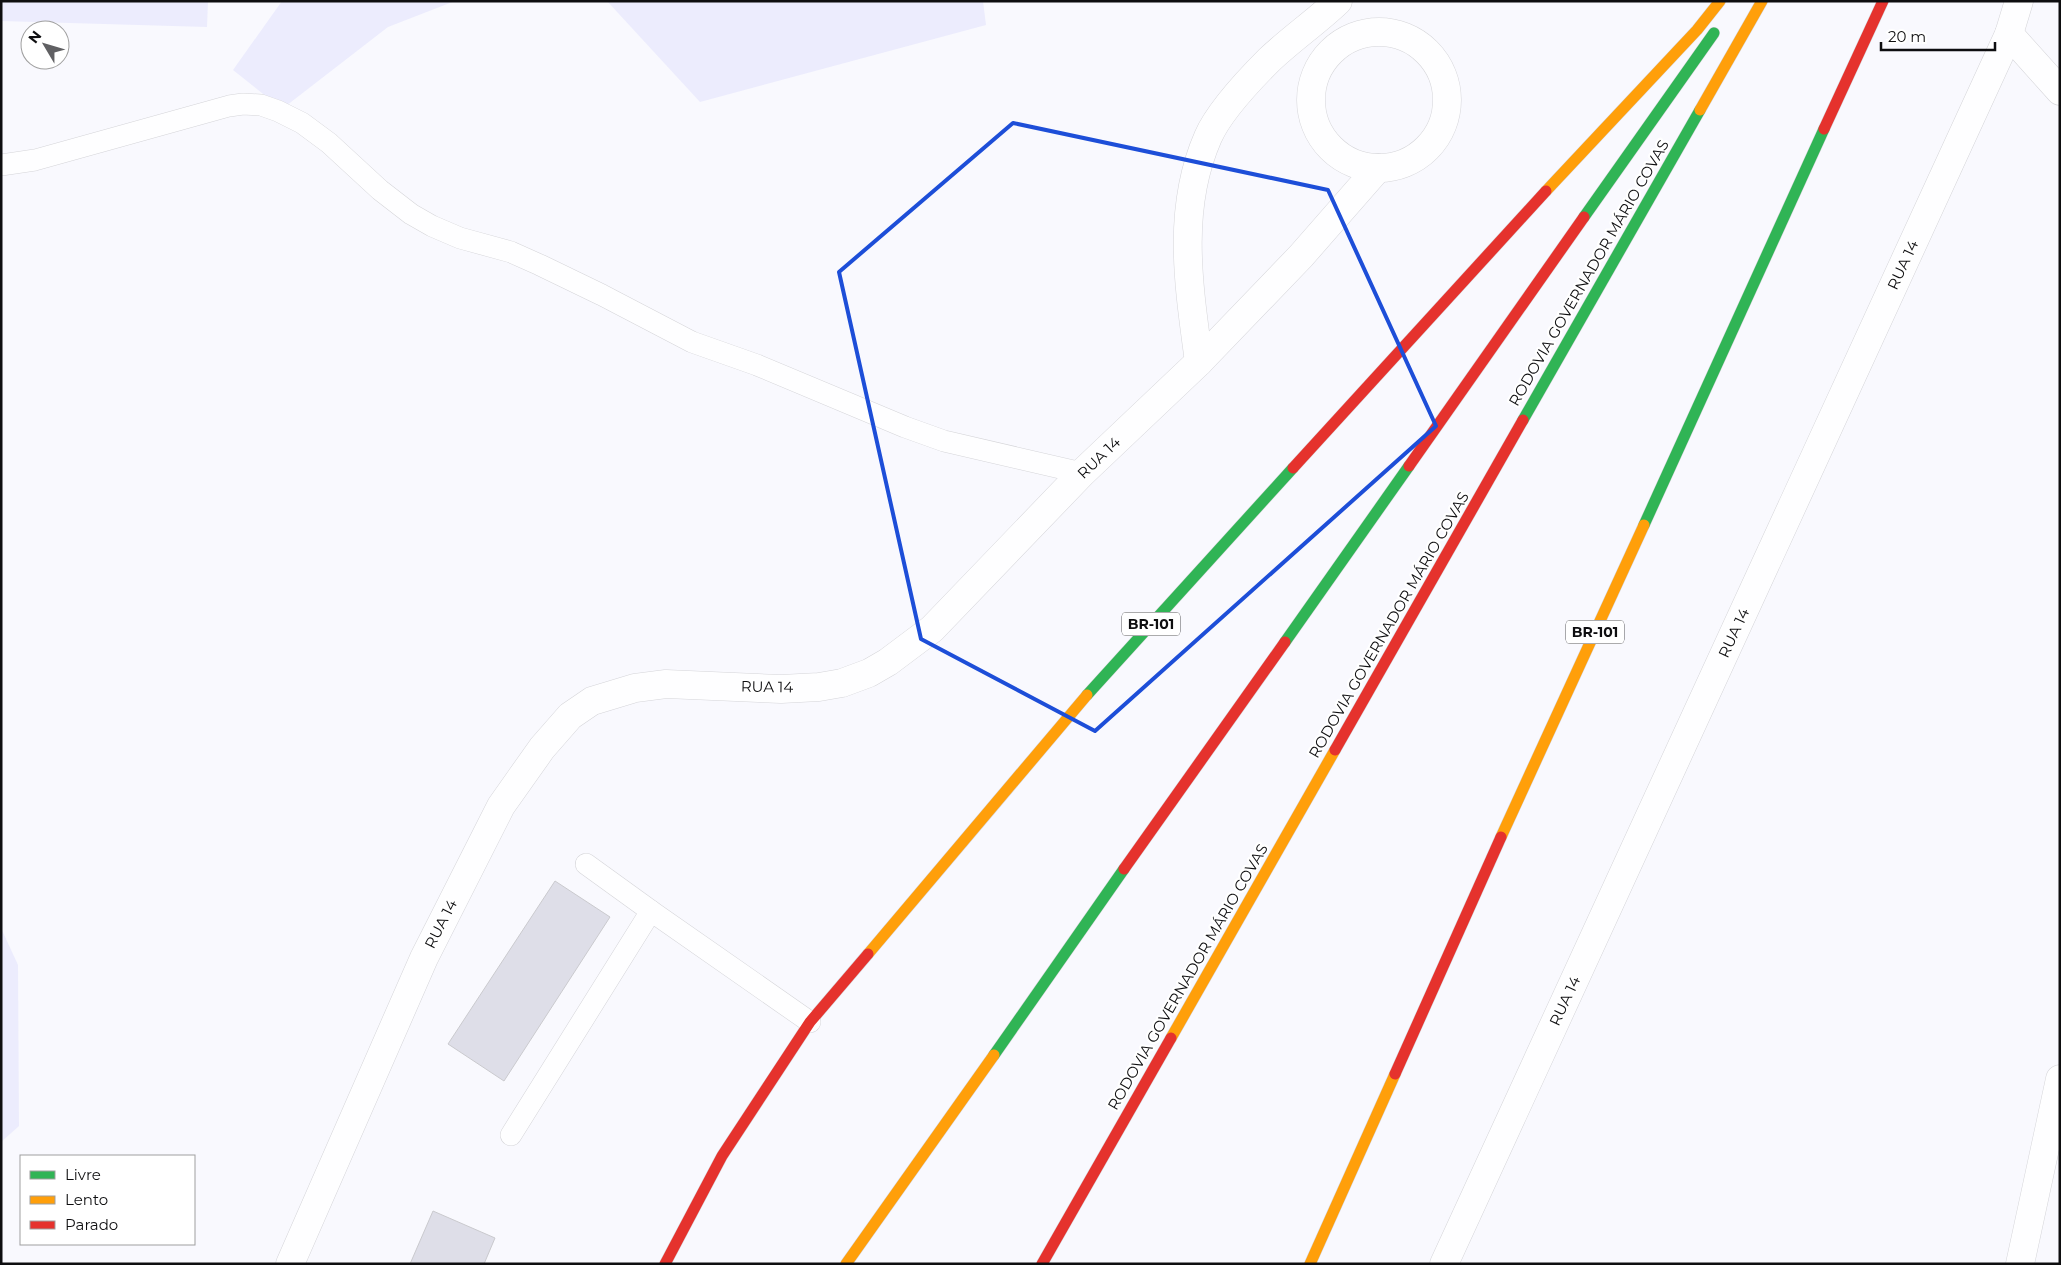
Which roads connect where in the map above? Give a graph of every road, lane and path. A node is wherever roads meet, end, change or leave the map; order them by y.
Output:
1 (1338, 1) edge
2 (1720, 1) edge
3 (1762, 1) edge
4 (1883, 1) edge
5 (2019, 1) edge
6 (1721, 23) dead end
7 (2009, 34) junction
8 (2060, 90) edge
9 (1, 166) edge
10 (1378, 168) junction
11 (1199, 362) junction
12 (1082, 473) junction
13 (586, 864) dead end
14 (651, 912) junction
15 (810, 1022) junction
16 (2060, 1079) edge
17 (511, 1135) dead end
18 (290, 1264) edge
19 (665, 1264) edge
20 (846, 1264) edge
21 (1042, 1264) edge
22 (1310, 1264) edge
23 (1444, 1264) edge
24 (2020, 1264) edge

1 - 11 street
2 - 15 highway, BR-101
3 - 21 highway, RODOVIA GOVERNADOR MÁRIO COVAS
4 - 22 highway, BR-101
5 - 7 street, RUA 14
6 - 20 highway
7 - 8 street
7 - 23 street, RUA 14
9 - 12 lane
10 - 10 street
10 - 11 street, RUA 14
11 - 12 street, RUA 14
12 - 18 street, RUA 14
13 - 14 lane
14 - 15 lane
14 - 17 lane
15 - 19 highway, BR-101
16 - 24 street

